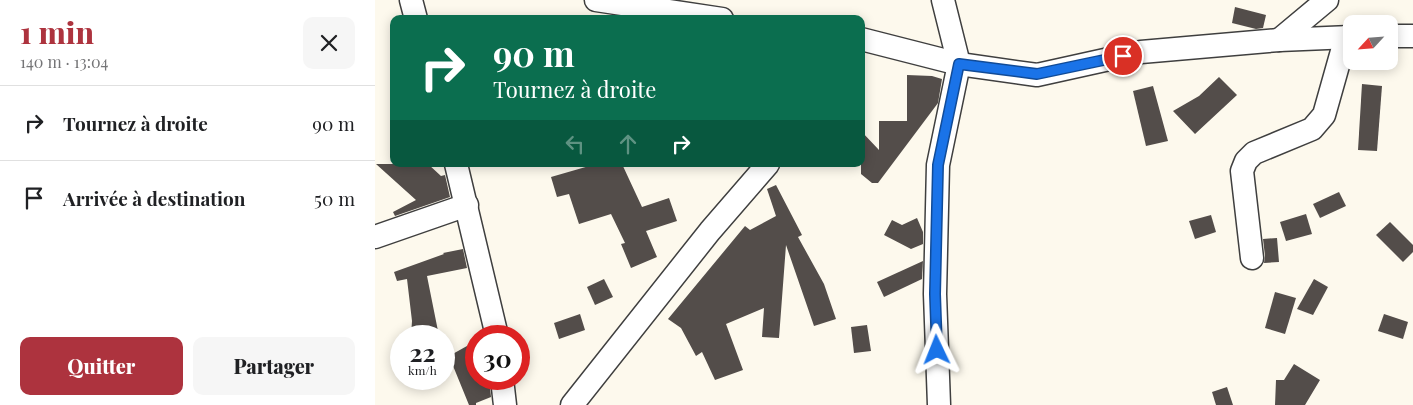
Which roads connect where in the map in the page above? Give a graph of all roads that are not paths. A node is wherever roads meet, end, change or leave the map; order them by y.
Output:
1 (411, 0) edge
2 (596, 0) edge
3 (943, 0) edge
4 (1327, 0) edge
5 (415, 15) edge
6 (696, 15) edge
7 (1398, 36) edge
8 (1413, 36) edge
9 (1343, 37) edge
10 (1279, 40) junction
11 (865, 45) edge
12 (1343, 56) edge
13 (959, 64) junction
14 (457, 167) edge
15 (764, 167) edge
16 (467, 205) junction
17 (375, 237) edge
18 (1252, 258) dead end
19 (494, 325) edge
20 (503, 390) edge
21 (505, 405) edge
22 (571, 405) edge
23 (939, 405) edge

1 - 5 street
2 - 6 street
3 - 13 street
4 - 10 street
7 - 8 street
9 - 10 street
10 - 13 street
11 - 13 street
12 - 18 street
13 - 23 street
14 - 16 street
15 - 22 street
16 - 17 street
16 - 19 street
20 - 21 street

